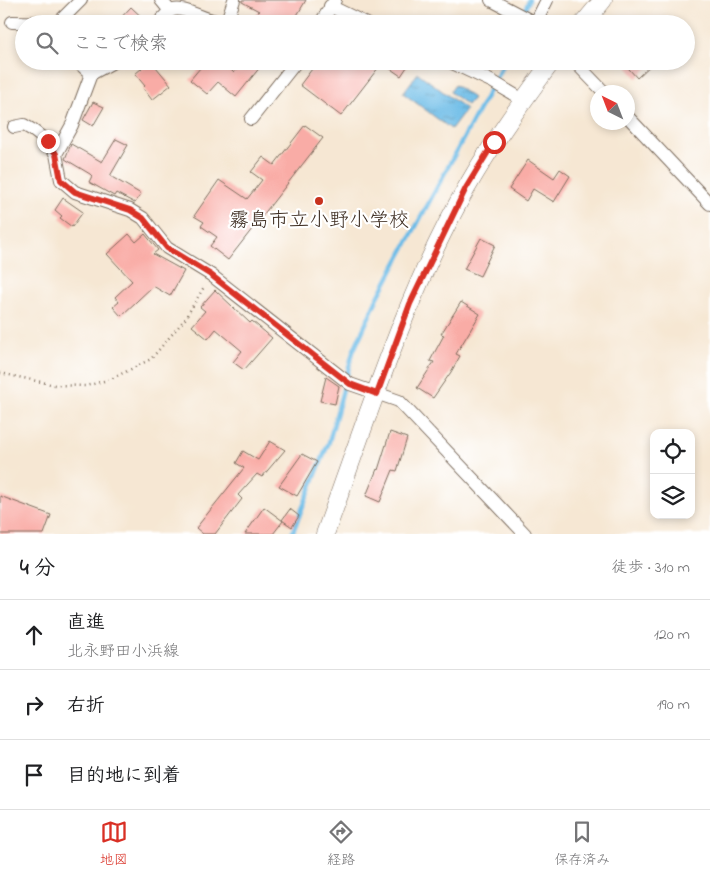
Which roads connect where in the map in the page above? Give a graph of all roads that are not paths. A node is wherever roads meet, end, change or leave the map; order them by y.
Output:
1 (81, 0) edge
2 (161, 0) edge
3 (234, 0) edge
4 (491, 0) edge
5 (547, 0) edge
6 (603, 0) edge
7 (332, 3) edge
8 (170, 11) junction
9 (66, 15) edge
10 (166, 15) edge
11 (196, 15) edge
12 (231, 15) edge
13 (325, 15) edge
14 (352, 15) edge
15 (520, 15) edge
16 (538, 15) edge
17 (590, 15) edge
18 (12, 22) dead end
19 (15, 22) edge
20 (87, 70) edge
21 (98, 70) edge
22 (288, 70) edge
23 (467, 70) edge
24 (545, 70) edge
25 (583, 70) edge
26 (91, 74) junction
27 (597, 85) edge
28 (523, 100) junction
29 (252, 119) dead end
30 (635, 124) edge
31 (14, 127) dead end
32 (56, 154) junction
33 (710, 204) edge
34 (377, 394) junction
35 (325, 534) edge
36 (524, 534) edge

1 - 9 street
2 - 8 street
3 - 12 street
4 - 15 street
5 - 16 street
6 - 17 main road
7 - 13 street
7 - 14 street
8 - 10 street
8 - 11 street
18 - 19 street
20 - 26 street
21 - 26 street
22 - 29 street
23 - 28 street
24 - 28 main road
25 - 27 street
26 - 32 street
28 - 34 main road
30 - 33 street
31 - 32 street
32 - 34 street
34 - 35 main road
34 - 36 street

